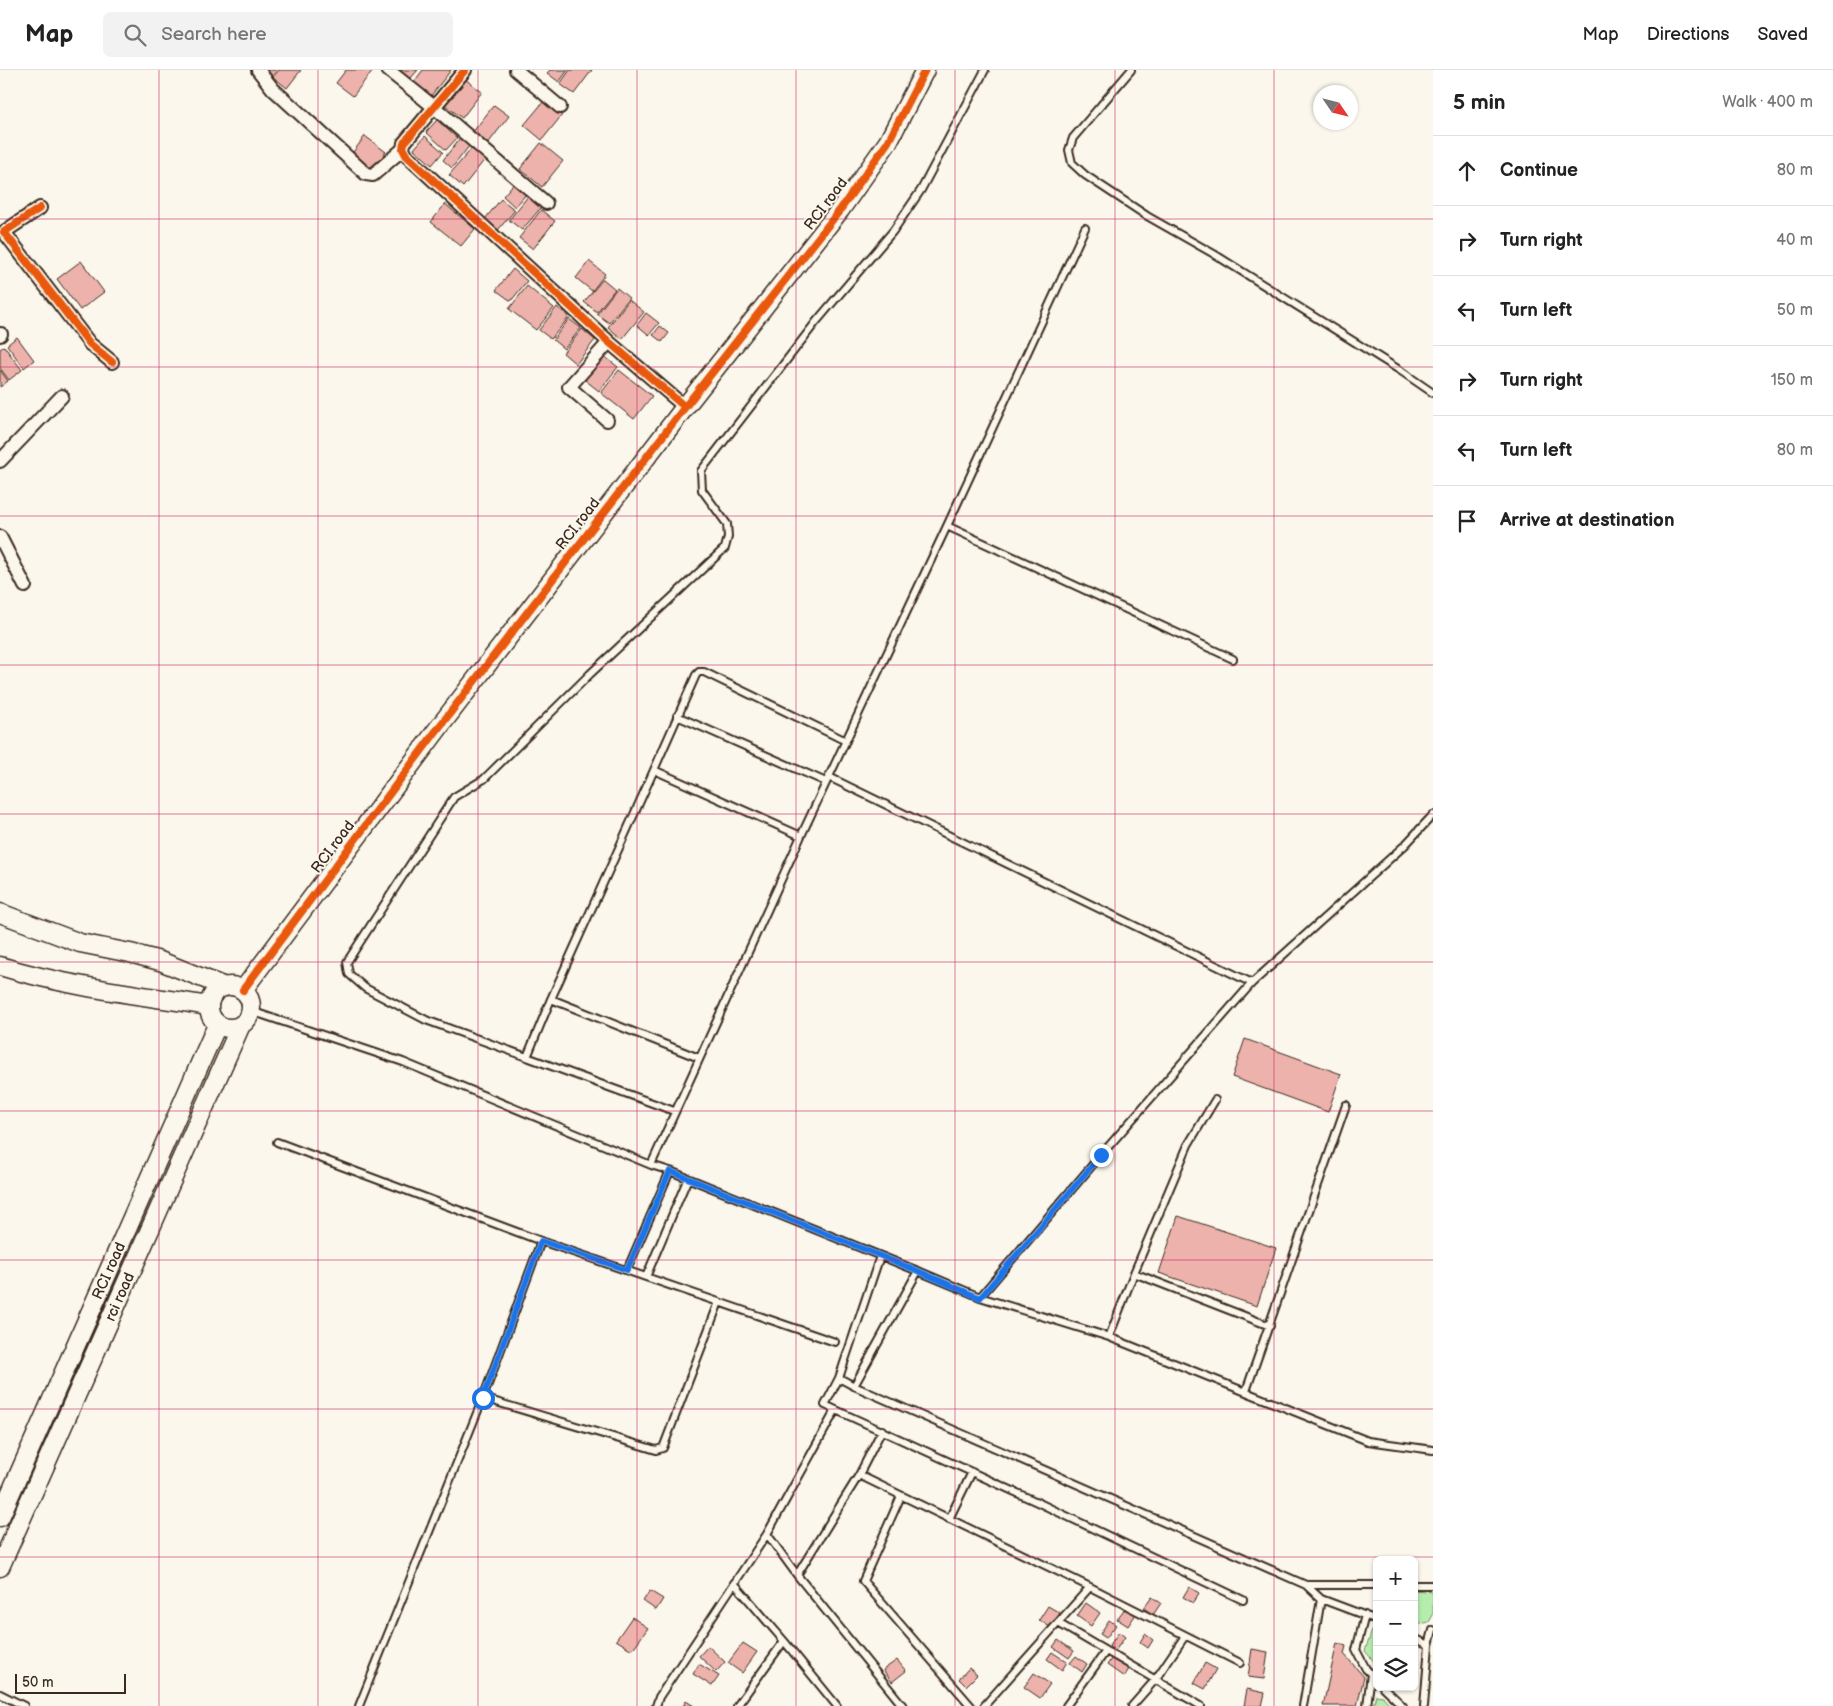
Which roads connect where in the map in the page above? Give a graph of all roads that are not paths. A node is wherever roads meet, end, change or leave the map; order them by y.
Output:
1 (258, 70) edge
2 (388, 70) edge
3 (465, 70) edge
4 (516, 70) edge
5 (925, 70) edge
6 (985, 70) edge
7 (1131, 70) edge
8 (434, 107) junction
9 (560, 107) dead end
10 (403, 149) junction
11 (546, 203) dead end
12 (40, 208) dead end
13 (1085, 228) dead end
14 (1, 232) edge
15 (609, 342) junction
16 (112, 362) dead end
17 (1433, 393) edge
18 (62, 396) dead end
19 (685, 407) junction
20 (607, 420) dead end
21 (0, 462) edge
22 (947, 526) junction
23 (0, 537) edge
24 (25, 586) dead end
25 (1233, 659) dead end
26 (676, 716) junction
27 (846, 741) junction
28 (654, 770) junction
29 (828, 780) junction
30 (1433, 815) edge
31 (801, 836) junction
32 (0, 913) edge
33 (0, 966) edge
34 (1252, 983) junction
35 (225, 987) junction
36 (244, 990) junction
37 (551, 999) junction
38 (209, 1006) junction
39 (251, 1011) junction
40 (217, 1024) junction
41 (240, 1027) junction
42 (527, 1057) junction
43 (699, 1058) junction
44 (1215, 1100) dead end
45 (1346, 1105) dead end
46 (674, 1111) junction
47 (277, 1142) dead end
48 (651, 1165) junction
49 (670, 1171) junction
50 (688, 1178) junction
51 (541, 1241) junction
52 (880, 1256) junction
53 (627, 1270) junction
54 (918, 1271) junction
55 (1134, 1273) junction
56 (646, 1277) junction
57 (980, 1298) junction
58 (718, 1302) junction
59 (1270, 1326) junction
60 (1109, 1336) junction
61 (835, 1342) dead end
62 (839, 1378) junction
63 (854, 1386) junction
64 (1246, 1391) junction
65 (483, 1398) junction
66 (835, 1411) junction
67 (882, 1430) junction
68 (1433, 1450) edge
69 (972, 1472) junction
70 (858, 1475) junction
71 (901, 1496) junction
72 (0, 1516) edge
73 (949, 1519) junction
74 (767, 1534) junction
75 (0, 1567) edge
76 (797, 1575) junction
77 (734, 1583) junction
78 (1306, 1585) junction
79 (1373, 1585) edge
80 (1418, 1585) edge
81 (1433, 1586) edge
82 (1090, 1587) junction
83 (1321, 1599) junction
84 (1243, 1600) dead end
85 (1365, 1615) junction
86 (1373, 1618) edge
87 (1058, 1623) junction
88 (1433, 1630) edge
89 (1185, 1636) junction
90 (1418, 1640) edge
91 (784, 1641) junction
92 (1429, 1645) junction
93 (1106, 1651) junction
94 (1240, 1663) dead end
95 (1370, 1674) junction
96 (1373, 1677) edge
97 (1155, 1680) junction
98 (1388, 1691) edge
99 (0, 1694) edge
100 (24, 1706) edge
101 (359, 1706) edge
102 (656, 1706) edge
103 (736, 1706) edge
104 (837, 1706) edge
105 (902, 1706) edge
106 (971, 1706) edge
107 (984, 1706) edge
108 (1066, 1706) edge
109 (1132, 1706) edge
110 (1201, 1706) edge
111 (1303, 1706) edge
112 (1367, 1706) edge
113 (1403, 1706) edge
114 (1424, 1706) edge

1 - 10 street
2 - 8 street
3 - 8 street
4 - 9 street
5 - 19 main road, RCI road
6 - 42 lane
7 - 17 lane
8 - 10 street
8 - 11 street
10 - 15 street
12 - 14 street
13 - 22 lane
14 - 16 street
15 - 19 street
15 - 20 street
18 - 21 street
19 - 36 main road, RCI road
22 - 25 lane
22 - 27 lane
23 - 24 street
26 - 27 lane
26 - 28 lane
26 - 29 lane
27 - 29 lane
28 - 31 lane
28 - 37 lane
29 - 31 lane
29 - 34 lane
30 - 34 lane
31 - 43 lane
32 - 35 main road
33 - 38 main road
34 - 57 lane
35 - 36 main road
35 - 38 main road
36 - 39 main road
37 - 42 lane
37 - 43 lane
38 - 40 main road
39 - 41 main road
39 - 48 lane
40 - 41 main road
40 - 72 main road, RCI road
41 - 75 main road, rci road
42 - 46 lane
43 - 46 lane
44 - 55 lane
45 - 59 lane
46 - 48 lane
47 - 51 lane
48 - 49 lane
49 - 50 lane
49 - 53 lane
50 - 52 lane
50 - 56 lane
51 - 53 lane
51 - 65 lane
52 - 54 lane
52 - 62 lane
53 - 56 lane
54 - 57 lane
54 - 63 lane
55 - 59 lane
55 - 60 lane
56 - 58 lane
57 - 60 lane
58 - 61 lane
58 - 65 lane
59 - 64 lane
60 - 64 lane
62 - 63 lane
62 - 66 lane
63 - 78 lane
64 - 68 lane
65 - 101 lane
66 - 67 lane
66 - 74 lane
67 - 69 lane
67 - 70 lane
69 - 73 lane
69 - 84 lane
70 - 71 lane
70 - 76 lane
71 - 73 lane
71 - 106 lane
73 - 82 lane
74 - 76 lane
74 - 77 lane
76 - 105 lane
77 - 91 lane
77 - 102 lane
78 - 79 lane
78 - 83 lane
80 - 81 lane
82 - 87 lane
82 - 89 lane
83 - 85 lane
83 - 111 lane
85 - 86 lane
85 - 95 lane
87 - 93 lane
87 - 107 lane
88 - 92 lane
89 - 94 lane
89 - 97 lane
90 - 92 lane
91 - 103 lane
91 - 104 lane
92 - 114 lane
93 - 97 lane
93 - 108 lane
95 - 96 lane
95 - 112 lane
97 - 109 lane
97 - 110 lane
98 - 113 lane
99 - 100 lane

